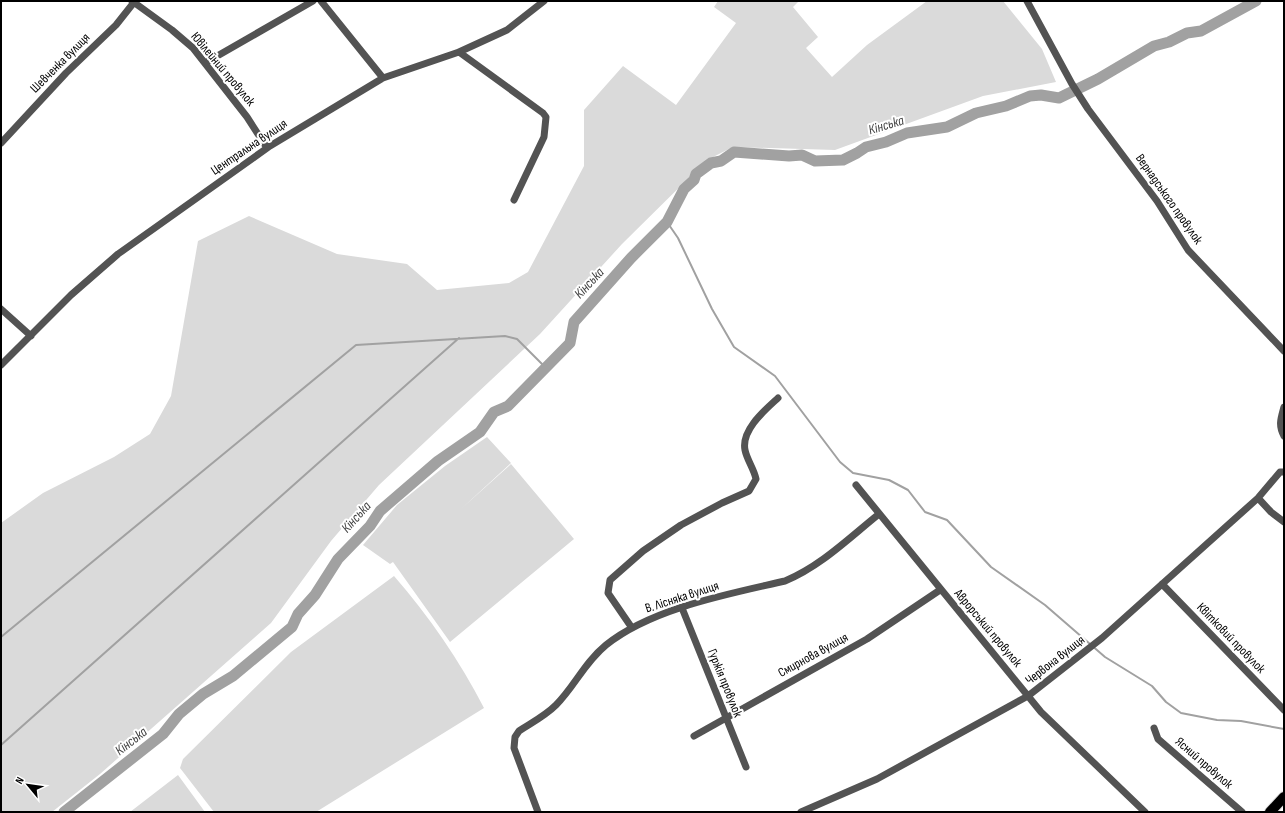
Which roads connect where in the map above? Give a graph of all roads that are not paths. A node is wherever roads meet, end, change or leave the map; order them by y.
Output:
1 (314, 1) edge
2 (321, 1) edge
3 (544, 1) edge
4 (1027, 1) edge
5 (134, 2) edge
6 (459, 52) junction
7 (205, 63) junction
8 (383, 78) junction
9 (1, 143) edge
10 (267, 148) junction
11 (514, 200) dead end
12 (1, 309) edge
13 (31, 336) junction
14 (1284, 351) edge
15 (1, 365) edge
16 (778, 398) dead end
17 (1284, 407) edge
18 (1284, 436) edge
19 (1283, 471) edge
20 (856, 485) dead end
21 (1258, 498) junction
22 (879, 514) junction
23 (1284, 522) edge
24 (1162, 584) junction
25 (940, 590) junction
26 (682, 608) junction
27 (632, 628) junction
28 (1028, 696) junction
29 (1284, 710) edge
30 (726, 718) junction
31 (1154, 728) dead end
32 (694, 736) dead end
33 (746, 767) dead end
34 (1284, 797) edge
35 (538, 812) edge
36 (801, 812) edge
37 (1145, 812) edge
38 (1242, 812) edge
39 (1270, 812) edge

1 - 7 street
2 - 8 street
3 - 6 street, Центральна вулиця
4 - 14 street, Вернадського провулок
5 - 7 street, Ювілейний провулок
5 - 9 street, Шевченка вулиця
6 - 8 street, Центральна вулиця
6 - 11 street
7 - 10 street, Ювілейний провулок
8 - 10 street, Центральна вулиця
10 - 13 street, Центральна вулиця
12 - 13 street
13 - 15 street, Центральна вулиця
16 - 27 street
17 - 18 street
19 - 21 street, Червона вулиця
20 - 22 street, Аврорський провулок
21 - 23 street
21 - 24 street, Червона вулиця
22 - 25 street, Аврорський провулок
22 - 26 street, В. Лісняка вулиця
24 - 28 street, Червона вулиця
24 - 29 street, Квітковий провулок
25 - 28 street, Аврорський провулок
25 - 30 street, Смирнова вулиця
26 - 27 street, В. Лісняка вулиця
26 - 30 street, Гуржія провулок
27 - 35 street, В. Лісняка вулиця
28 - 36 street, Червона вулиця
28 - 37 street, Аврорський провулок
30 - 32 street, Смирнова вулиця
30 - 33 street, Гуржія провулок
31 - 38 street, Ясний провулок
34 - 39 main road

